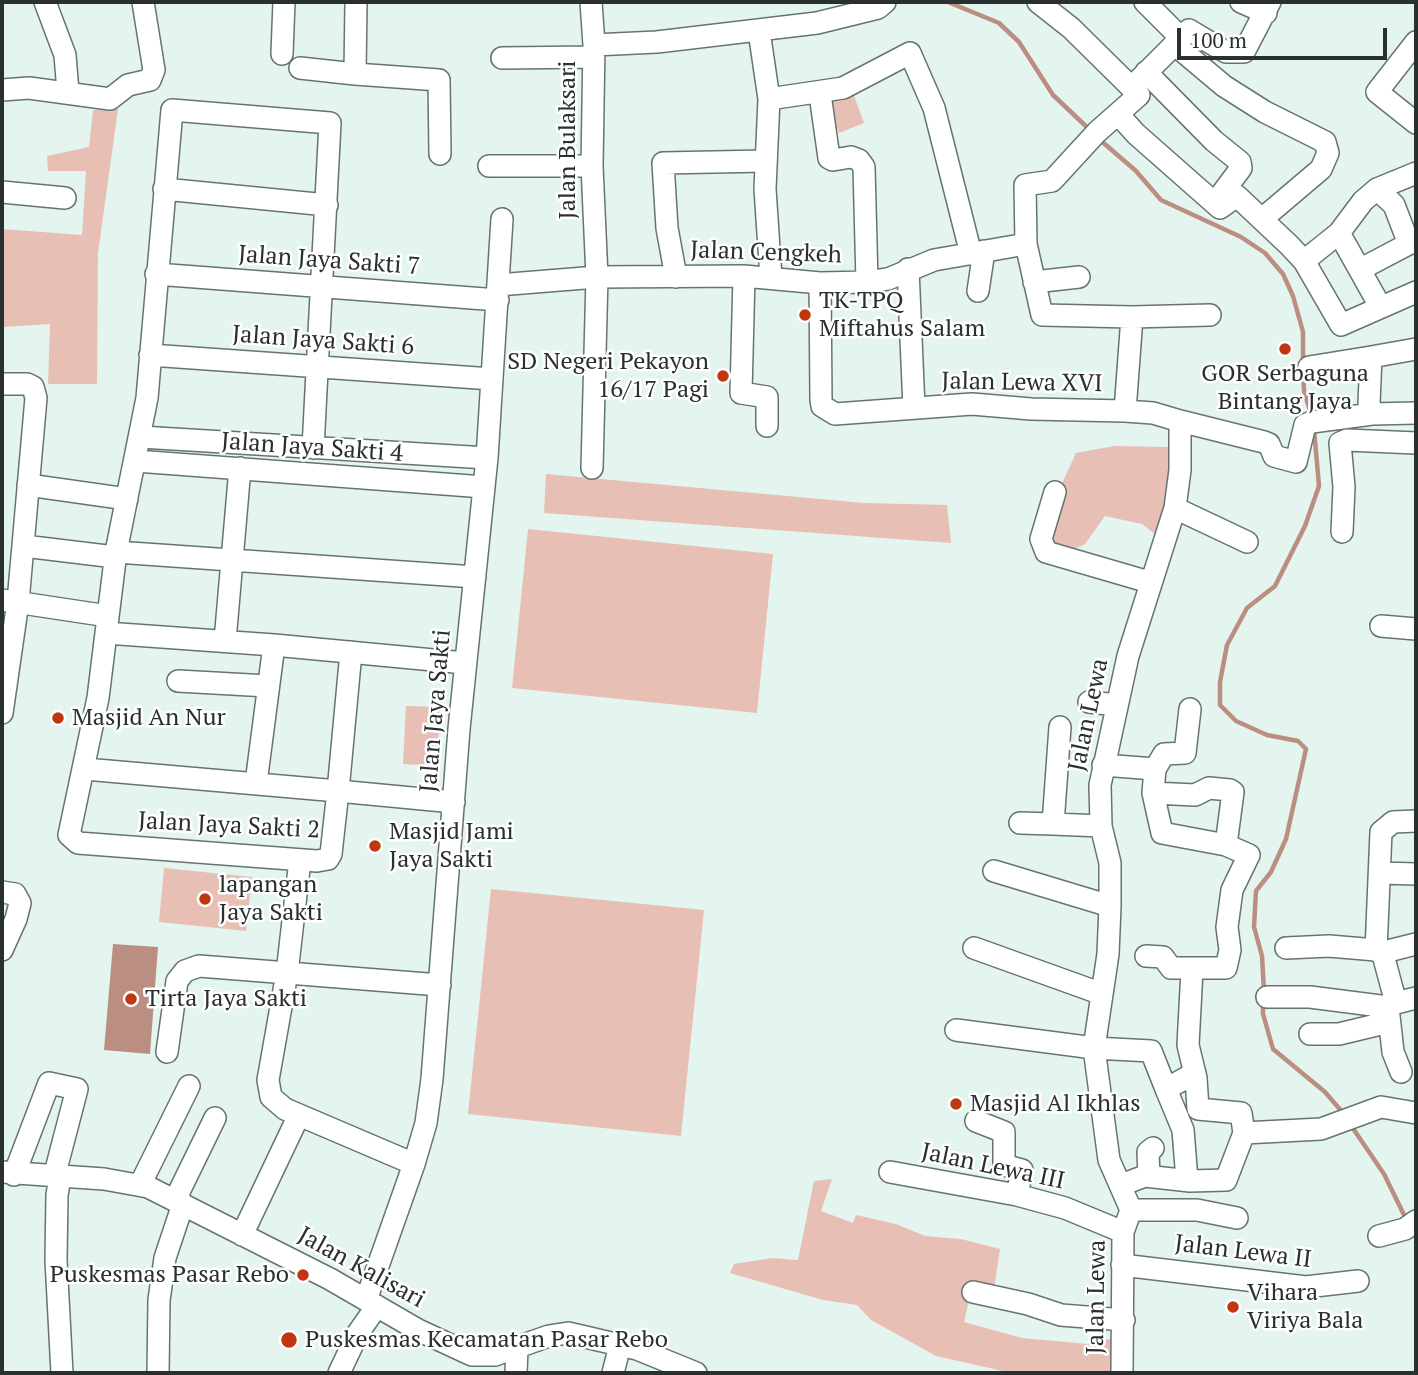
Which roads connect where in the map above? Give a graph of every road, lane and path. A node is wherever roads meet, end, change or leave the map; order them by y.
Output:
1 (45, 2) edge
2 (143, 2) edge
3 (284, 2) edge
4 (356, 2) edge
5 (591, 2) edge
6 (885, 2) edge
7 (1038, 2) edge
8 (1145, 2) edge
9 (1241, 2) edge
10 (1268, 8) edge
11 (759, 31) junction
12 (1180, 37) junction
13 (1416, 42) edge
14 (594, 51) junction
15 (282, 54) dead end
16 (502, 58) dead end
17 (300, 68) dead end
18 (355, 74) junction
19 (1139, 79) junction
20 (2, 90) edge
21 (68, 92) junction
22 (820, 94) junction
23 (769, 99) junction
24 (1118, 114) junction
25 (1416, 123) edge
26 (440, 154) dead end
27 (765, 161) junction
28 (488, 166) dead end
29 (592, 166) junction
30 (1416, 173) edge
31 (164, 189) junction
32 (1377, 190) junction
33 (2, 192) edge
34 (65, 198) dead end
35 (1215, 203) junction
36 (327, 205) junction
37 (502, 219) dead end
38 (1262, 219) junction
39 (1339, 233) junction
40 (1413, 242) edge
41 (1026, 244) junction
42 (978, 253) junction
43 (1304, 261) junction
44 (908, 269) junction
45 (1361, 269) junction
46 (156, 274) junction
47 (744, 276) junction
48 (597, 277) junction
49 (676, 277) junction
50 (1079, 277) dead end
51 (771, 278) junction
52 (867, 282) junction
53 (1034, 282) junction
54 (820, 284) junction
55 (322, 287) junction
56 (978, 291) dead end
57 (1416, 292) edge
58 (498, 293) junction
59 (1380, 306) junction
60 (1210, 315) dead end
61 (1132, 317) junction
62 (1416, 349) edge
63 (150, 355) junction
64 (1371, 357) junction
65 (1309, 367) dead end
66 (318, 368) junction
67 (492, 379) junction
68 (2, 384) edge
69 (914, 408) junction
70 (1125, 411) junction
71 (1416, 413) edge
72 (1372, 414) junction
73 (1180, 421) junction
74 (767, 426) dead end
75 (141, 437) junction
76 (1416, 443) edge
77 (313, 448) junction
78 (487, 458) junction
79 (136, 461) junction
80 (240, 468) junction
81 (592, 468) dead end
82 (28, 485) junction
83 (484, 487) junction
84 (1055, 492) dead end
85 (127, 499) junction
86 (1175, 508) junction
87 (1342, 532) dead end
88 (1247, 542) dead end
89 (24, 546) junction
90 (116, 554) junction
91 (232, 559) junction
92 (475, 578) junction
93 (1149, 582) junction
94 (10, 601) edge
95 (107, 624) junction
96 (1381, 626) dead end
97 (1416, 629) edge
98 (225, 641) junction
99 (274, 645) junction
100 (351, 652) junction
101 (465, 663) junction
102 (178, 681) dead end
103 (268, 686) junction
104 (1088, 702) dead end
105 (1117, 705) junction
106 (1190, 709) dead end
107 (2, 713) edge
108 (1060, 726) dead end
109 (1102, 765) junction
110 (85, 769) junction
111 (1155, 769) junction
112 (256, 783) junction
113 (338, 791) junction
114 (1153, 793) junction
115 (454, 802) junction
116 (1416, 821) edge
117 (1020, 823) dead end
118 (1053, 824) junction
119 (1101, 826) junction
120 (1226, 845) junction
121 (300, 860) junction
122 (994, 871) dead end
123 (1381, 873) junction
124 (1416, 874) edge
125 (2, 892) edge
126 (1110, 906) junction
127 (1416, 944) edge
128 (974, 948) dead end
129 (1286, 948) dead end
130 (2, 950) edge
131 (1379, 951) junction
132 (1146, 956) dead end
133 (1192, 970) junction
134 (287, 973) junction
135 (440, 985) junction
136 (1102, 994) junction
137 (1267, 997) dead end
138 (1397, 1008) edge
139 (956, 1030) dead end
140 (1310, 1034) dead end
141 (1094, 1048) junction
142 (167, 1052) dead end
143 (1401, 1072) dead end
144 (1195, 1073) junction
145 (189, 1086) dead end
146 (1166, 1089) junction
147 (1416, 1113) edge
148 (299, 1115) junction
149 (215, 1118) dead end
150 (976, 1121) dead end
151 (1244, 1133) junction
152 (1153, 1148) dead end
153 (414, 1164) junction
154 (890, 1172) dead end
155 (8, 1173) edge
156 (1149, 1176) junction
157 (57, 1177) junction
158 (1187, 1180) junction
159 (140, 1185) junction
160 (1121, 1185) junction
161 (1017, 1195) junction
162 (179, 1202) junction
163 (1131, 1210) junction
164 (1237, 1218) dead end
165 (1412, 1229) edge
166 (1123, 1233) junction
167 (242, 1236) junction
168 (1379, 1236) dead end
169 (1122, 1265) junction
170 (1358, 1281) dead end
171 (973, 1292) dead end
172 (371, 1303) junction
173 (1124, 1320) junction
174 (620, 1345) junction
175 (517, 1349) junction
176 (468, 1364) edge
177 (62, 1373) edge
178 (158, 1373) edge
179 (339, 1373) edge
180 (516, 1373) edge
181 (613, 1373) edge
182 (696, 1373) edge
183 (1122, 1373) edge

1 - 21 street
2 - 21 street
3 - 15 street
4 - 18 street
5 - 14 street, Jalan Bulaksari
6 - 11 street
7 - 19 street
8 - 12 street
9 - 10 street
10 - 12 street
11 - 14 street
11 - 23 street
12 - 19 street
12 - 38 street
13 - 25 street
14 - 16 street
14 - 29 street, Jalan Bulaksari
17 - 18 street
18 - 26 street
19 - 24 street
19 - 35 street
20 - 21 street
22 - 23 street
22 - 42 street
22 - 52 street
23 - 27 street
24 - 35 street
24 - 41 street
27 - 49 street
27 - 51 street
28 - 29 street
29 - 48 street, Jalan Bulaksari
30 - 32 street
31 - 36 street
31 - 36 street
31 - 46 street
32 - 39 street
32 - 40 street
33 - 34 street
35 - 38 street
36 - 55 street
37 - 58 street, Jalan Jaya Sakti
38 - 43 street
39 - 43 street
39 - 45 street
40 - 45 street
41 - 42 street, Jalan Cengkeh
41 - 53 street
42 - 44 street, Jalan Cengkeh
42 - 56 street
43 - 59 street
44 - 52 street, Jalan Cengkeh
44 - 69 street
45 - 59 street
46 - 55 street, Jalan Jaya Sakti 7
46 - 63 street
47 - 49 street, Jalan Cengkeh
47 - 51 street, Jalan Cengkeh
47 - 74 street
48 - 49 street, Jalan Cengkeh
48 - 58 street, Jalan Cengkeh
48 - 81 street, Jalan Bulaksari
50 - 53 street
51 - 54 street, Jalan Cengkeh
52 - 54 street, Jalan Cengkeh
53 - 61 street
54 - 69 street, Jalan Lewa XVI
55 - 58 street, Jalan Jaya Sakti 7
55 - 66 street
57 - 59 street
58 - 67 street, Jalan Jaya Sakti
60 - 61 street
61 - 70 street
62 - 64 street
63 - 66 street, Jalan Jaya Sakti 6
63 - 75 street
64 - 65 street
64 - 72 street
66 - 67 street, Jalan Jaya Sakti 6
66 - 77 street
67 - 78 street, Jalan Jaya Sakti
68 - 82 street
69 - 70 street, Jalan Lewa XVI
70 - 73 street
71 - 72 street
72 - 73 street
73 - 86 street, Jalan Lewa
75 - 77 street
75 - 79 street
76 - 87 street
77 - 78 street
78 - 83 street, Jalan Jaya Sakti
79 - 80 street, Jalan Jaya Sakti 4
79 - 85 street
80 - 83 street, Jalan Jaya Sakti 4
80 - 91 street
82 - 85 street
82 - 89 street
83 - 92 street, Jalan Jaya Sakti
84 - 93 street
85 - 90 street
86 - 88 street
86 - 93 street, Jalan Lewa
89 - 90 street
89 - 94 street
90 - 91 street
90 - 95 street
91 - 92 street
91 - 98 street
92 - 101 street, Jalan Jaya Sakti
93 - 105 street, Jalan Lewa
94 - 95 street
94 - 107 street
95 - 98 street
95 - 110 street
96 - 97 street
98 - 99 street
99 - 100 street
99 - 103 street
100 - 101 street
100 - 113 street
101 - 115 street, Jalan Jaya Sakti
102 - 103 street
103 - 112 street
104 - 105 street
105 - 109 street, Jalan Lewa
106 - 111 street
108 - 118 street
109 - 111 street
109 - 119 street, Jalan Lewa
110 - 112 street, Jalan Jaya Sakti 2
110 - 121 street, Jalan Jaya Sakti 2
111 - 114 street
112 - 113 street, Jalan Jaya Sakti 2
113 - 115 street, Jalan Jaya Sakti 2
113 - 121 street, Jalan Jaya Sakti 2
114 - 120 street
114 - 120 street
115 - 135 street, Jalan Jaya Sakti
116 - 123 street
117 - 118 street
118 - 119 street
119 - 126 street, Jalan Lewa
120 - 133 street
121 - 134 street
122 - 126 street
123 - 124 street
123 - 131 street
125 - 130 street
126 - 136 street, Jalan Lewa
127 - 131 street
128 - 136 street
129 - 131 street
131 - 138 street
132 - 133 street
133 - 144 street
134 - 135 street
134 - 142 street
134 - 148 street
135 - 153 street, Jalan Jaya Sakti
136 - 141 street, Jalan Lewa
137 - 138 street
138 - 140 street
138 - 143 street
139 - 141 street
141 - 146 street
141 - 160 street, Jalan Lewa
144 - 146 street
144 - 151 street
145 - 159 street
146 - 158 street
147 - 151 street
148 - 153 street
148 - 167 street
149 - 162 street
150 - 161 street
151 - 158 street
152 - 156 street
153 - 172 street, Jalan Jaya Sakti
154 - 161 street, Jalan Lewa III
155 - 157 street, Jalan Kalisari
155 - 157 street
156 - 158 street
156 - 160 street
157 - 159 street, Jalan Kalisari
157 - 177 street
159 - 162 street, Jalan Kalisari
160 - 163 street, Jalan Lewa
161 - 166 street, Jalan Lewa III
162 - 167 street, Jalan Kalisari
162 - 178 street
163 - 164 street
163 - 166 street, Jalan Lewa
165 - 168 street
166 - 169 street, Jalan Lewa
167 - 172 street, Jalan Kalisari
169 - 170 street, Jalan Lewa II
169 - 173 street, Jalan Lewa
171 - 173 street
172 - 176 street, Jalan Kalisari
172 - 179 street, Jalan Jaya Sakti
173 - 183 street, Jalan Lewa
174 - 175 street, Jalan Kalisari
174 - 181 street
174 - 182 street, Jalan Kalisari
175 - 176 street, Jalan Kalisari
175 - 180 street

